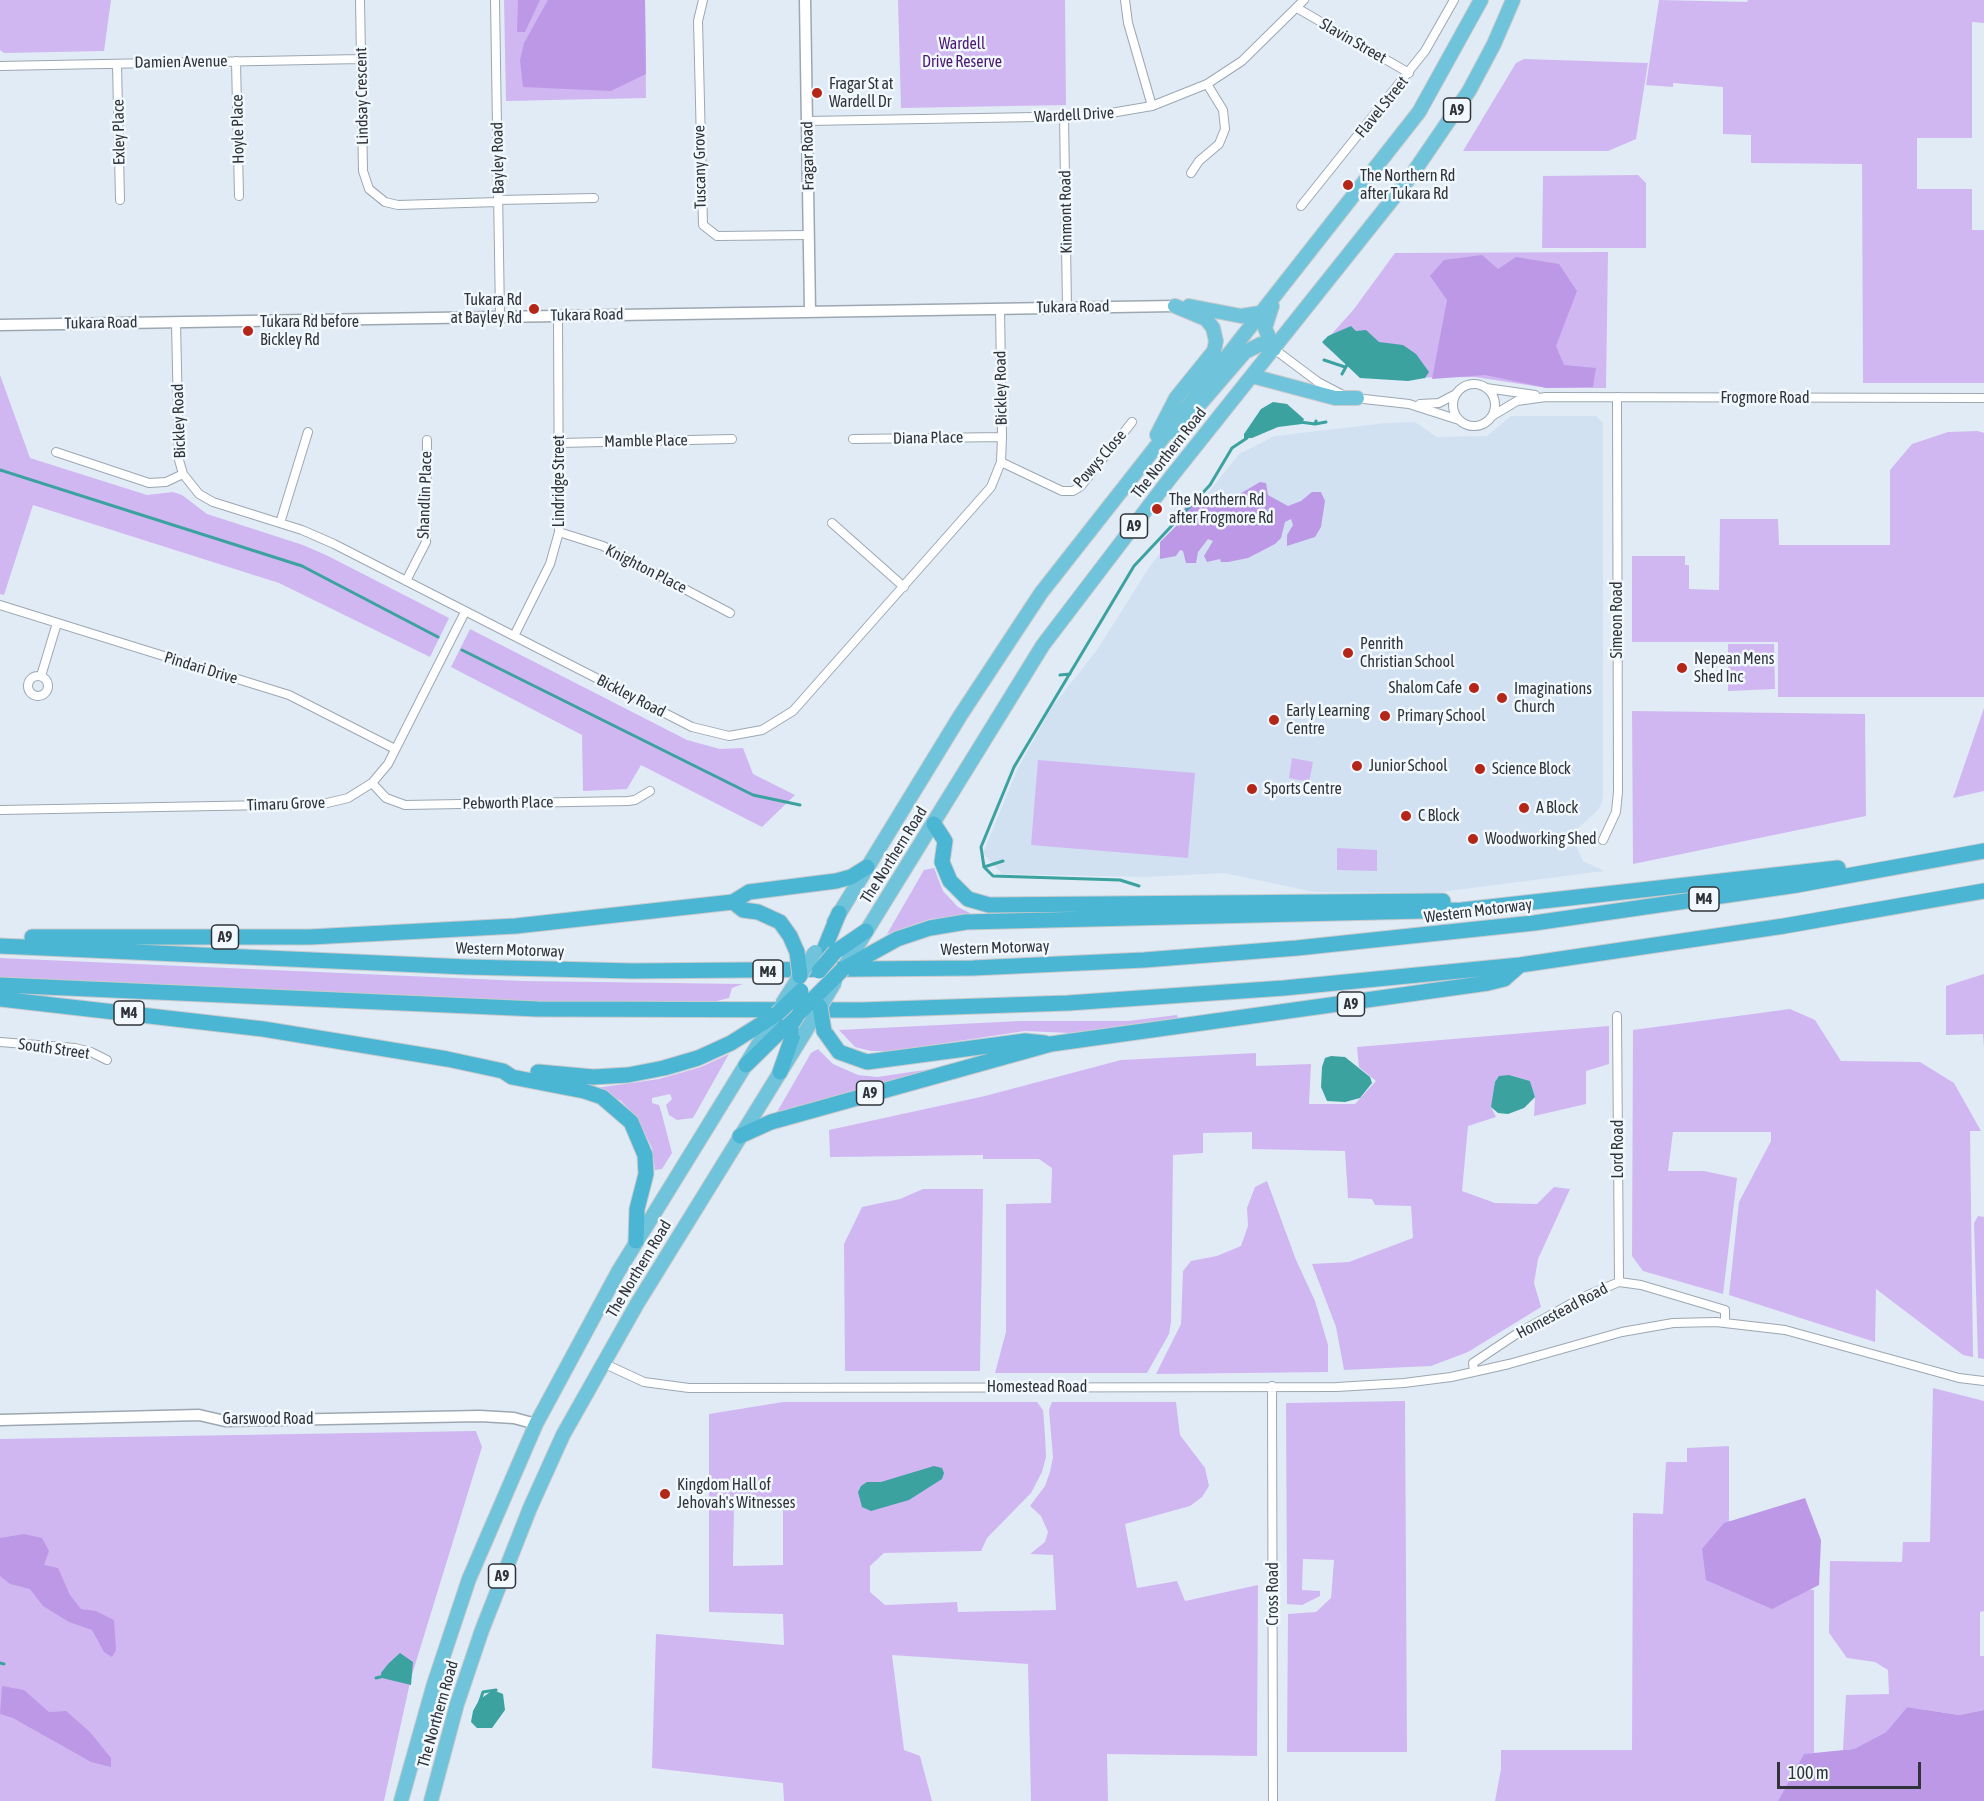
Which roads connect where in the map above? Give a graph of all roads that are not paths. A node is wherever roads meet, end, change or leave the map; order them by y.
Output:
1 (360, 0) edge
2 (495, 0) edge
3 (703, 0) edge
4 (805, 0) edge
5 (1125, 0) edge
6 (1304, 0) edge
7 (1454, 0) edge
8 (1481, 0) edge
9 (1513, 0) edge
10 (1297, 8) junction
11 (361, 58) junction
12 (236, 61) junction
13 (117, 64) junction
14 (0, 66) edge
15 (1409, 73) junction
16 (1207, 84) junction
17 (1152, 106) junction
18 (1064, 117) junction
19 (807, 121) junction
20 (1191, 173) dead end
21 (370, 190) junction
22 (239, 196) dead end
23 (360, 196) dead end
24 (594, 198) dead end
25 (120, 200) dead end
26 (498, 201) junction
27 (1301, 207) dead end
28 (809, 235) junction
29 (1284, 283) junction
30 (1174, 306) junction
31 (1067, 307) junction
32 (1000, 308) junction
33 (810, 311) junction
34 (1260, 313) junction
35 (500, 316) junction
36 (558, 316) junction
37 (176, 322) junction
38 (0, 325) edge
39 (1274, 349) junction
40 (1252, 376) junction
41 (1486, 388) junction
42 (1458, 392) junction
43 (1546, 397) junction
44 (1617, 397) junction
45 (1357, 398) junction
46 (1984, 398) edge
47 (1410, 404) junction
48 (1492, 416) junction
49 (1459, 420) junction
50 (1132, 422) dead end
51 (308, 432) dead end
52 (1002, 437) junction
53 (732, 439) dead end
54 (853, 439) dead end
55 (427, 440) dead end
56 (560, 442) junction
57 (56, 452) dead end
58 (1144, 461) junction
59 (1001, 462) junction
60 (183, 474) junction
61 (280, 523) junction
62 (832, 523) dead end
63 (559, 532) junction
64 (406, 580) junction
65 (904, 587) junction
66 (0, 605) edge
67 (465, 612) junction
68 (730, 613) dead end
69 (57, 623) junction
70 (514, 636) junction
71 (41, 676) dead end
72 (395, 749) junction
73 (372, 783) junction
74 (650, 791) dead end
75 (0, 810) edge
76 (934, 824) junction
77 (1604, 840) dead end
78 (1984, 851) edge
79 (867, 867) junction
80 (1875, 872) junction
81 (1984, 891) edge
82 (1539, 900) junction
83 (734, 902) junction
84 (839, 913) joint
85 (866, 931) junction
86 (0, 946) edge
87 (824, 952) junction
88 (1520, 964) junction
89 (843, 969) junction
90 (819, 971) junction
91 (800, 984) junction
92 (0, 985) edge
93 (0, 999) edge
94 (819, 999) junction
95 (800, 1012) junction
96 (777, 1014) junction
97 (1617, 1016) dead end
98 (794, 1032) junction
99 (0, 1042) edge
100 (1051, 1044) junction
101 (107, 1060) dead end
102 (746, 1065) junction
103 (503, 1071) junction
104 (780, 1072) joint
105 (740, 1136) junction
106 (636, 1241) junction
107 (1619, 1282) junction
108 (1725, 1322) junction
109 (603, 1363) junction
110 (1474, 1372) junction
111 (1984, 1381) edge
112 (1272, 1386) junction
113 (0, 1420) edge
114 (536, 1424) junction
115 (401, 1801) edge
116 (431, 1801) edge
117 (1273, 1801) edge

1 - 11 street, Lindsay Crescent
2 - 26 street, Bayley Road
3 - 28 street, Tuscany Grove
4 - 19 street, Fragar Road
5 - 17 street
6 - 10 street, Wardell Drive
7 - 15 street, Flavel Street
8 - 29 highway, The Northern Road / A9
9 - 39 highway, The Northern Road / A9
10 - 15 street, Slavin Street
10 - 16 street, Wardell Drive
11 - 12 street, Damien Avenue
11 - 21 street, Lindsay Crescent
12 - 13 street, Damien Avenue
12 - 22 street, Hoyle Place
13 - 14 street, Damien Avenue
13 - 25 street, Exley Place
15 - 27 street, Flavel Street
16 - 17 street, Wardell Drive
16 - 20 street
17 - 18 street, Wardell Drive
18 - 19 street, Wardell Drive
18 - 31 street, Kinmont Road
19 - 28 street, Fragar Road
21 - 23 street
21 - 26 street
24 - 26 street
26 - 35 street, Bayley Road
28 - 33 street, Fragar Road
29 - 34 highway, The Northern Road / A9
29 - 39 highway
30 - 31 street, Tukara Road
30 - 34 highway
30 - 58 highway
31 - 32 street, Tukara Road
32 - 33 street, Tukara Road
32 - 52 street, Bickley Road
33 - 36 street, Tukara Road
34 - 58 highway, The Northern Road / A9
35 - 36 street, Tukara Road
35 - 37 street, Tukara Road
36 - 56 street, Lindridge Street
37 - 38 street, Tukara Road
37 - 60 street, Bickley Road
39 - 40 highway, The Northern Road / A9
39 - 45 street
39 - 58 highway
40 - 45 highway
40 - 76 highway, The Northern Road / A9
41 - 42 street
41 - 43 street, Frogmore Road
41 - 48 street
42 - 47 street
42 - 49 street
43 - 44 street, Frogmore Road
43 - 48 street, Frogmore Road
44 - 46 street, Frogmore Road
44 - 77 street, Simeon Road
45 - 47 street
47 - 49 street
48 - 49 street
50 - 59 street, Powys Close
51 - 61 street
52 - 54 street, Diana Place
52 - 59 street, Bickley Road
53 - 56 street, Mamble Place
55 - 64 street, Shandlin Place
56 - 63 street, Lindridge Street
57 - 60 street
58 - 79 highway, The Northern Road / A9
59 - 65 street, Bickley Road
60 - 61 street, Bickley Road
61 - 64 street, Bickley Road
62 - 65 street
63 - 68 street, Knighton Place
63 - 70 street, Lindridge Street
64 - 67 street, Bickley Road
65 - 70 street, Bickley Road
66 - 69 street, Pindari Drive
67 - 70 street, Bickley Road
67 - 72 street, Timaru Grove
69 - 71 street
69 - 72 street, Pindari Drive
72 - 73 street, Timaru Grove
73 - 74 street, Pebworth Place
73 - 75 street, Timaru Grove
76 - 82 highway, M4
76 - 85 highway, The Northern Road / A9
78 - 80 highway, Western Motorway / M4
79 - 83 highway, A9
79 - 84 highway, The Northern Road / A9
80 - 82 highway, M4
80 - 86 highway, Western Motorway / M4
81 - 88 highway, M4
82 - 89 highway
83 - 86 highway, A9
83 - 91 highway, bridge
84 - 87 highway
85 - 87 highway
85 - 89 highway, The Northern Road / A9
87 - 90 highway, bridge
87 - 91 highway, bridge
88 - 92 highway, M4
88 - 100 highway, A9
89 - 94 highway, bridge
90 - 91 highway
90 - 94 highway
91 - 95 highway, bridge
91 - 96 highway, bridge
93 - 103 highway, M4
94 - 95 highway, bridge
94 - 98 highway, bridge
94 - 100 highway, bridge
95 - 98 highway
96 - 102 highway, The Northern Road / A9
96 - 103 highway, M4
97 - 107 street, Lord Road
98 - 102 highway
98 - 104 highway
99 - 101 street, South Street
100 - 105 highway, A9
102 - 106 highway, The Northern Road / A9
103 - 106 highway, M4
104 - 105 highway, The Northern Road / A9
105 - 109 highway, The Northern Road / A9
106 - 114 highway, The Northern Road / A9
107 - 108 street, Homestead Road
107 - 110 street, Homestead Road
108 - 110 street, Homestead Road
108 - 111 street, Homestead Road
109 - 112 street, Homestead Road
109 - 116 highway, The Northern Road / A9
110 - 112 street, Homestead Road
112 - 117 street, Cross Road
113 - 114 street, Garswood Road
114 - 115 highway, The Northern Road / A9

